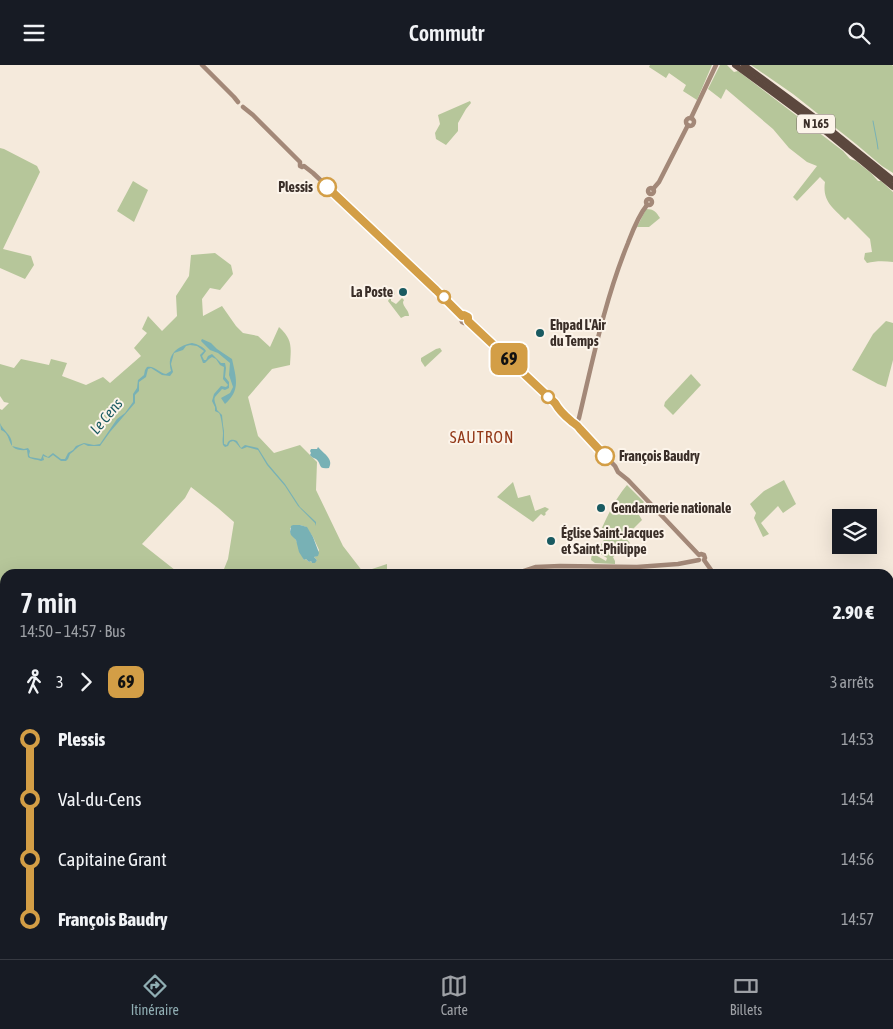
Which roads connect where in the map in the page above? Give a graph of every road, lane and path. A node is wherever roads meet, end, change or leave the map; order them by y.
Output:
1 (202, 65) edge
2 (716, 65) edge
3 (735, 65) edge
4 (744, 65) edge
5 (893, 180) edge
6 (893, 187) edge
7 (576, 424) junction
8 (701, 559) junction
9 (530, 569) edge
10 (710, 569) edge

1 - 7 main road
2 - 7 main road
3 - 6 highway, N 165
4 - 5 highway, N 165
7 - 8 main road
8 - 9 main road
8 - 10 main road

